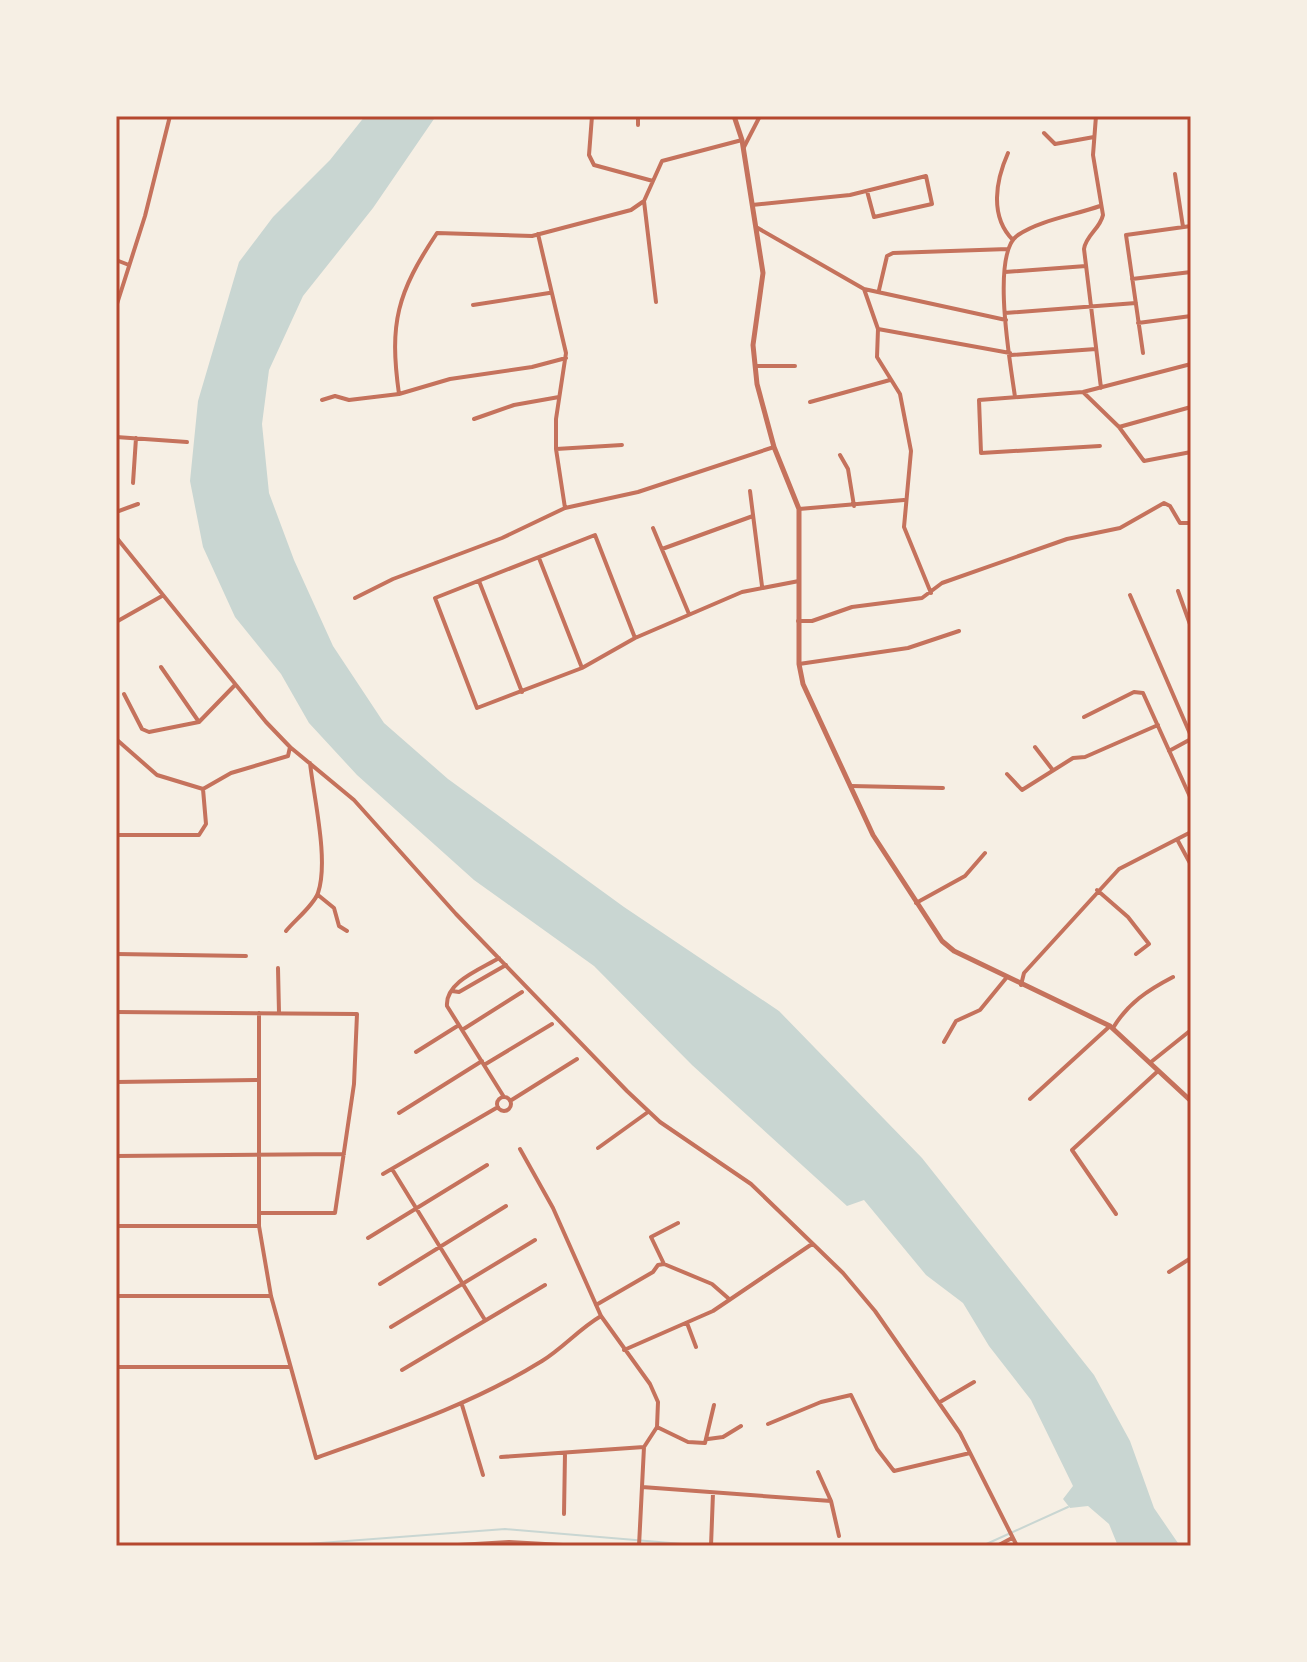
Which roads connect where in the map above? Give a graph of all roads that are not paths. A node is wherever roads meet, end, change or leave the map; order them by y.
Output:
1 (170, 116) edge
2 (592, 116) edge
3 (638, 116) edge
4 (734, 116) edge
5 (760, 116) edge
6 (1096, 116) edge
7 (638, 125) dead end
8 (1044, 133) dead end
9 (1094, 137) junction
10 (742, 140) junction
11 (743, 149) junction
12 (1008, 153) dead end
13 (1175, 174) dead end
14 (653, 181) junction
15 (867, 191) junction
16 (644, 201) junction
17 (752, 205) junction
18 (1100, 206) junction
19 (1191, 226) edge
20 (756, 227) junction
21 (1183, 227) junction
22 (538, 234) junction
23 (1013, 240) junction
24 (1008, 249) junction
25 (116, 260) edge
26 (129, 265) junction
27 (1086, 266) junction
28 (1005, 272) junction
29 (1191, 272) edge
30 (1132, 279) junction
31 (864, 289) junction
32 (879, 290) junction
33 (549, 293) junction
34 (656, 302) dead end
35 (1136, 303) junction
36 (473, 305) dead end
37 (116, 307) edge
38 (1091, 308) junction
39 (1005, 313) junction
40 (1191, 316) edge
41 (1006, 320) junction
42 (1138, 323) junction
43 (878, 329) junction
44 (1096, 349) junction
45 (1143, 353) dead end
46 (1010, 354) junction
47 (566, 358) junction
48 (1191, 364) edge
49 (755, 366) junction
50 (795, 366) dead end
51 (890, 380) junction
52 (1101, 388) junction
53 (1083, 392) junction
54 (399, 394) junction
55 (559, 397) junction
56 (1015, 397) junction
57 (322, 400) dead end
58 (810, 402) dead end
59 (1191, 407) edge
60 (474, 419) dead end
61 (1119, 427) junction
62 (116, 437) edge
63 (136, 438) junction
64 (187, 442) dead end
65 (622, 445) dead end
66 (1100, 446) dead end
67 (774, 447) junction
68 (556, 449) junction
69 (1191, 452) edge
70 (840, 455) dead end
71 (133, 483) dead end
72 (750, 491) dead end
73 (905, 500) junction
74 (138, 504) dead end
75 (854, 506) junction
76 (565, 508) junction
77 (799, 509) junction
78 (116, 512) edge
79 (753, 516) junction
80 (1191, 523) edge
81 (653, 528) dead end
82 (116, 537) edge
83 (662, 549) junction
84 (539, 558) junction
85 (479, 581) junction
86 (799, 581) junction
87 (762, 586) junction
88 (1178, 591) dead end
89 (931, 593) junction
90 (1130, 595) dead end
91 (162, 596) junction
92 (355, 598) dead end
93 (689, 614) junction
94 (798, 621) junction
95 (116, 622) edge
96 (1191, 627) edge
97 (959, 631) dead end
98 (635, 638) junction
99 (799, 664) junction
100 (161, 667) dead end
101 (582, 668) junction
102 (234, 686) junction
103 (522, 692) junction
104 (124, 694) dead end
105 (1084, 717) dead end
106 (199, 722) junction
107 (1158, 725) junction
108 (1191, 737) edge
109 (116, 739) edge
110 (290, 747) junction
111 (1035, 747) dead end
112 (1169, 751) junction
113 (310, 763) junction
114 (1052, 769) junction
115 (1007, 774) dead end
116 (849, 786) junction
117 (943, 788) dead end
118 (203, 789) junction
119 (1191, 799) edge
120 (1191, 832) edge
121 (116, 835) edge
122 (1178, 841) junction
123 (985, 853) dead end
124 (1191, 865) edge
125 (1097, 890) junction
126 (318, 895) junction
127 (916, 903) junction
128 (286, 931) dead end
129 (347, 931) dead end
130 (116, 954) edge
131 (1136, 954) dead end
132 (246, 956) dead end
133 (499, 958) junction
134 (506, 965) junction
135 (278, 968) dead end
136 (1007, 977) junction
137 (1173, 977) dead end
138 (1021, 985) junction
139 (451, 991) junction
140 (522, 992) dead end
141 (116, 1012) edge
142 (259, 1013) junction
143 (279, 1013) junction
144 (552, 1024) dead end
145 (459, 1025) junction
146 (1112, 1027) junction
147 (462, 1030) junction
148 (1191, 1030) edge
149 (944, 1042) dead end
150 (416, 1052) dead end
151 (577, 1059) dead end
152 (1151, 1062) junction
153 (483, 1063) junction
154 (1160, 1070) junction
155 (258, 1080) junction
156 (116, 1082) edge
157 (504, 1097) junction
158 (1030, 1099) dead end
159 (510, 1101) junction
160 (1191, 1101) edge
161 (498, 1107) junction
162 (649, 1112) junction
163 (399, 1113) dead end
164 (598, 1148) dead end
165 (520, 1149) dead end
166 (344, 1154) junction
167 (258, 1155) junction
168 (116, 1156) edge
169 (487, 1165) dead end
170 (392, 1169) junction
171 (383, 1174) dead end
172 (506, 1206) dead end
173 (416, 1209) junction
174 (259, 1213) junction
175 (1116, 1214) dead end
176 (678, 1223) dead end
177 (116, 1226) edge
178 (259, 1226) junction
179 (368, 1238) dead end
180 (535, 1240) dead end
181 (813, 1243) junction
182 (440, 1247) junction
183 (1191, 1258) edge
184 (664, 1264) junction
185 (1169, 1272) dead end
186 (380, 1284) dead end
187 (463, 1284) junction
188 (545, 1285) dead end
189 (116, 1296) edge
190 (271, 1296) junction
191 (728, 1298) junction
192 (596, 1305) junction
193 (601, 1316) junction
194 (485, 1320) junction
195 (687, 1322) junction
196 (391, 1327) dead end
197 (696, 1347) dead end
198 (624, 1350) junction
199 (116, 1367) edge
200 (290, 1367) junction
201 (402, 1370) dead end
202 (974, 1382) dead end
203 (940, 1402) junction
204 (462, 1405) junction
205 (714, 1405) dead end
206 (768, 1424) dead end
207 (741, 1426) dead end
208 (657, 1427) junction
209 (708, 1439) junction
210 (644, 1447) junction
211 (565, 1452) junction
212 (970, 1453) junction
213 (501, 1457) dead end
214 (818, 1472) dead end
215 (483, 1475) dead end
216 (642, 1487) junction
217 (713, 1493) junction
218 (831, 1501) junction
219 (564, 1514) dead end
220 (839, 1536) dead end
221 (1012, 1538) junction
222 (441, 1546) edge
223 (581, 1546) edge
224 (639, 1546) edge
225 (711, 1546) edge
226 (997, 1546) edge
227 (1017, 1546) edge

1 - 26 street
2 - 14 street
3 - 7 street
4 - 10 street
5 - 11 street
6 - 9 street
8 - 9 street
9 - 18 street
10 - 11 street
10 - 14 street
11 - 17 street
12 - 23 street
13 - 21 street
14 - 16 street
15 - 15 street
15 - 17 street
16 - 22 street
16 - 34 street
17 - 20 street
18 - 23 street
18 - 27 street
19 - 21 street
20 - 31 street
20 - 49 street
21 - 30 street
22 - 33 street
22 - 54 street
23 - 24 street
24 - 28 street
24 - 32 street
25 - 26 street
26 - 37 street
27 - 28 street
27 - 38 street
28 - 39 street
29 - 30 street
30 - 35 street
31 - 32 street
31 - 43 street
32 - 41 street
33 - 36 street
33 - 47 street
35 - 38 street
35 - 42 street
38 - 39 street
38 - 44 street
39 - 41 street
40 - 42 street
41 - 46 street
42 - 45 street
43 - 46 street
43 - 51 street
44 - 46 street
44 - 52 street
46 - 56 street
47 - 54 street
47 - 55 street
48 - 52 street
49 - 50 street
49 - 67 street
51 - 58 street
51 - 73 street
52 - 53 street
53 - 56 street
53 - 61 street
54 - 57 street
55 - 60 street
55 - 68 street
56 - 66 street
59 - 61 street
61 - 69 street
62 - 63 street
63 - 64 street
63 - 71 street
65 - 68 street
67 - 76 street
67 - 77 street
68 - 76 street
70 - 75 street
72 - 79 street
73 - 75 street
73 - 89 street
74 - 78 street
75 - 77 street
76 - 92 street
77 - 86 street
79 - 83 street
79 - 87 street
80 - 89 street
81 - 83 street
82 - 91 street
83 - 93 street
84 - 85 street
84 - 98 street
84 - 101 street
85 - 103 street
85 - 103 street
86 - 87 street
86 - 94 street
87 - 93 street
88 - 96 street
89 - 94 street
90 - 108 street
91 - 95 street
91 - 102 street
93 - 98 street
94 - 99 street
97 - 99 street
98 - 101 street
99 - 116 street
100 - 106 street
101 - 103 street
102 - 106 street
102 - 110 street
104 - 106 street
105 - 107 street
107 - 112 street
107 - 114 street
108 - 112 street
109 - 118 street
110 - 113 street
110 - 118 street
111 - 114 street
112 - 119 street
113 - 126 street
113 - 133 street
114 - 115 street
116 - 117 street
116 - 127 street
118 - 121 street
120 - 122 street
122 - 124 street
122 - 125 street
123 - 127 street
125 - 131 street
125 - 138 street
126 - 128 street
126 - 129 street
127 - 136 street
130 - 132 street
133 - 134 street
133 - 139 street
134 - 139 street
134 - 162 street
135 - 143 street
136 - 138 street
136 - 149 street
137 - 146 street
138 - 146 street
139 - 145 street
140 - 147 street
141 - 142 street
142 - 143 street
142 - 155 street
143 - 166 street
144 - 153 street
145 - 147 street
145 - 150 street
146 - 152 street
146 - 158 street
147 - 153 street
148 - 152 street
151 - 159 street
152 - 154 street
153 - 157 street
153 - 163 street
154 - 160 street
154 - 175 street
155 - 156 street
155 - 167 street
157 - 159 street
157 - 161 street
159 - 161 street
161 - 170 street
162 - 164 street
162 - 181 street
165 - 192 street
166 - 167 street
166 - 174 street
167 - 168 street
167 - 174 street
169 - 173 street
170 - 171 street
170 - 173 street
172 - 182 street
173 - 179 street
173 - 182 street
174 - 178 street
176 - 184 street
177 - 178 street
178 - 190 street
180 - 187 street
181 - 191 street
181 - 203 street
182 - 186 street
182 - 187 street
183 - 185 street
184 - 191 street
184 - 192 street
187 - 194 street
187 - 196 street
188 - 194 street
189 - 190 street
190 - 200 street
191 - 195 street
192 - 193 street
193 - 198 street
193 - 204 street
194 - 201 street
195 - 197 street
195 - 198 street
198 - 208 street
199 - 200 street
200 - 204 street
202 - 203 street
203 - 212 street
204 - 215 street
205 - 209 street
206 - 212 street
207 - 209 street
208 - 209 street
208 - 210 street
210 - 211 street
210 - 216 street
211 - 213 street
211 - 219 street
212 - 221 street
214 - 218 street
216 - 217 street
216 - 224 street
217 - 218 street
217 - 225 street
218 - 220 street
221 - 226 street
221 - 227 street
222 - 223 street

